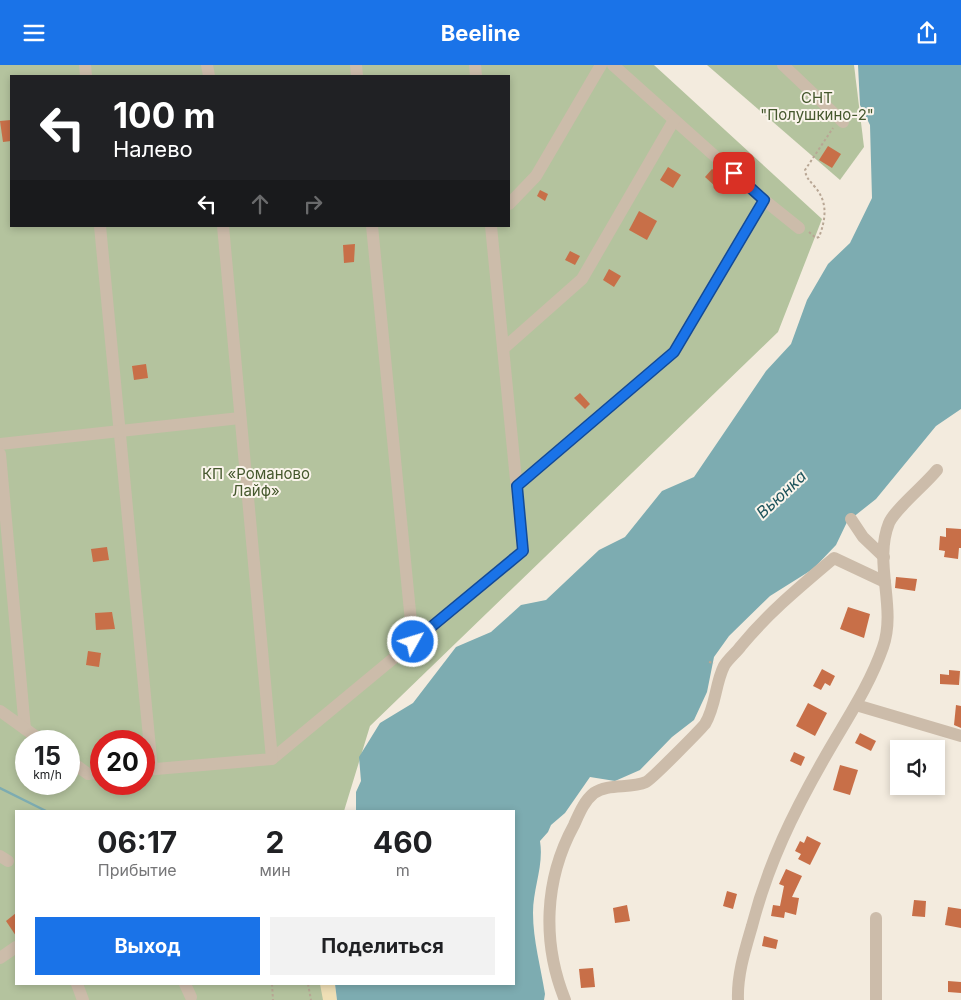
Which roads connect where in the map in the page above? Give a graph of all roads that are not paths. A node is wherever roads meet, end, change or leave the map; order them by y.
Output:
1 (601, 65) edge
2 (613, 65) edge
3 (783, 65) edge
4 (841, 119) road end
5 (674, 120) junction
6 (764, 200) junction
7 (510, 204) edge
8 (100, 227) edge
9 (222, 227) edge
10 (372, 227) edge
11 (491, 227) edge
12 (800, 228) road end
13 (503, 349) junction
14 (240, 418) junction
15 (120, 431) junction
16 (0, 444) edge
17 (0, 454) edge
18 (937, 470) dead end
19 (517, 486) junction
20 (851, 519) dead end
21 (884, 557) junction
22 (885, 582) junction
23 (413, 642) junction
24 (856, 705) junction
25 (0, 711) edge
26 (25, 729) joint
27 (145, 730) edge
28 (961, 736) edge
29 (272, 759) junction
30 (155, 768) edge
31 (876, 918) dead end
32 (15, 948) edge
33 (0, 958) edge
34 (77, 985) edge
35 (186, 985) edge
36 (191, 997) dead end
37 (83, 1000) edge
38 (565, 1000) edge
39 (738, 1000) edge
40 (876, 1000) edge

1 - 7 street
2 - 5 street
3 - 4 street
5 - 6 street
5 - 13 street
6 - 12 street
6 - 19 street
8 - 15 street
9 - 14 street
10 - 23 street
11 - 13 street
13 - 19 street
14 - 15 street
14 - 29 street
15 - 16 street
15 - 27 street
17 - 26 street
18 - 21 street
19 - 23 street
20 - 21 street
21 - 22 street
22 - 24 street
22 - 38 street
23 - 29 street
24 - 28 street
24 - 39 street
25 - 26 street
29 - 30 street
31 - 40 street
32 - 33 street
34 - 37 street
35 - 36 street

